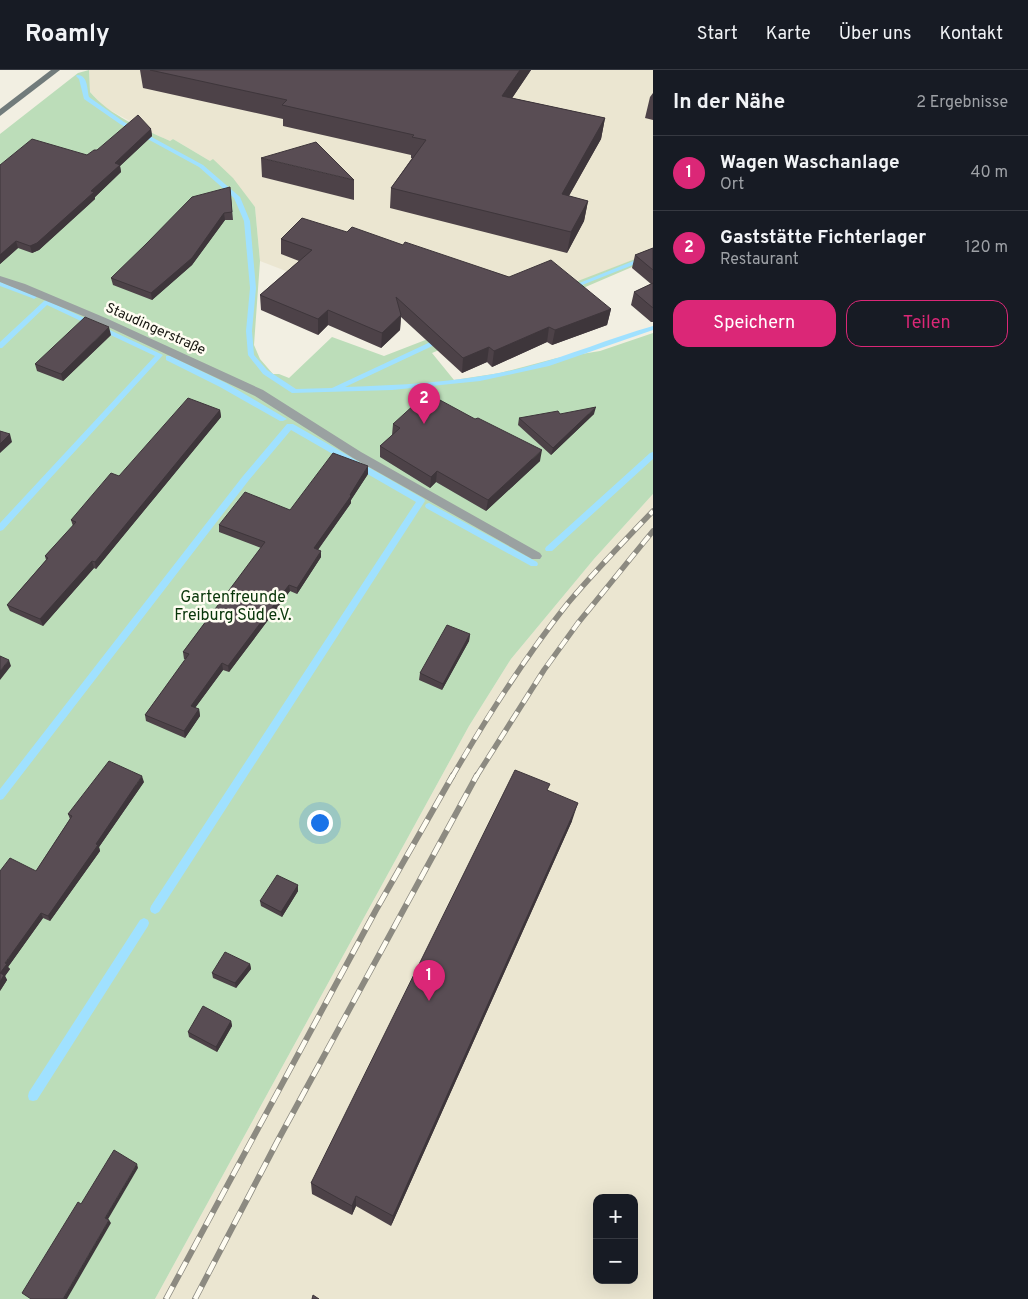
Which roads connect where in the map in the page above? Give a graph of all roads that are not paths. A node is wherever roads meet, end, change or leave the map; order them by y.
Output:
1 (56, 70) edge
2 (0, 113) edge
3 (0, 279) edge
4 (536, 556) dead end

1 - 2 main road
3 - 4 lane, Staudingerstraße

